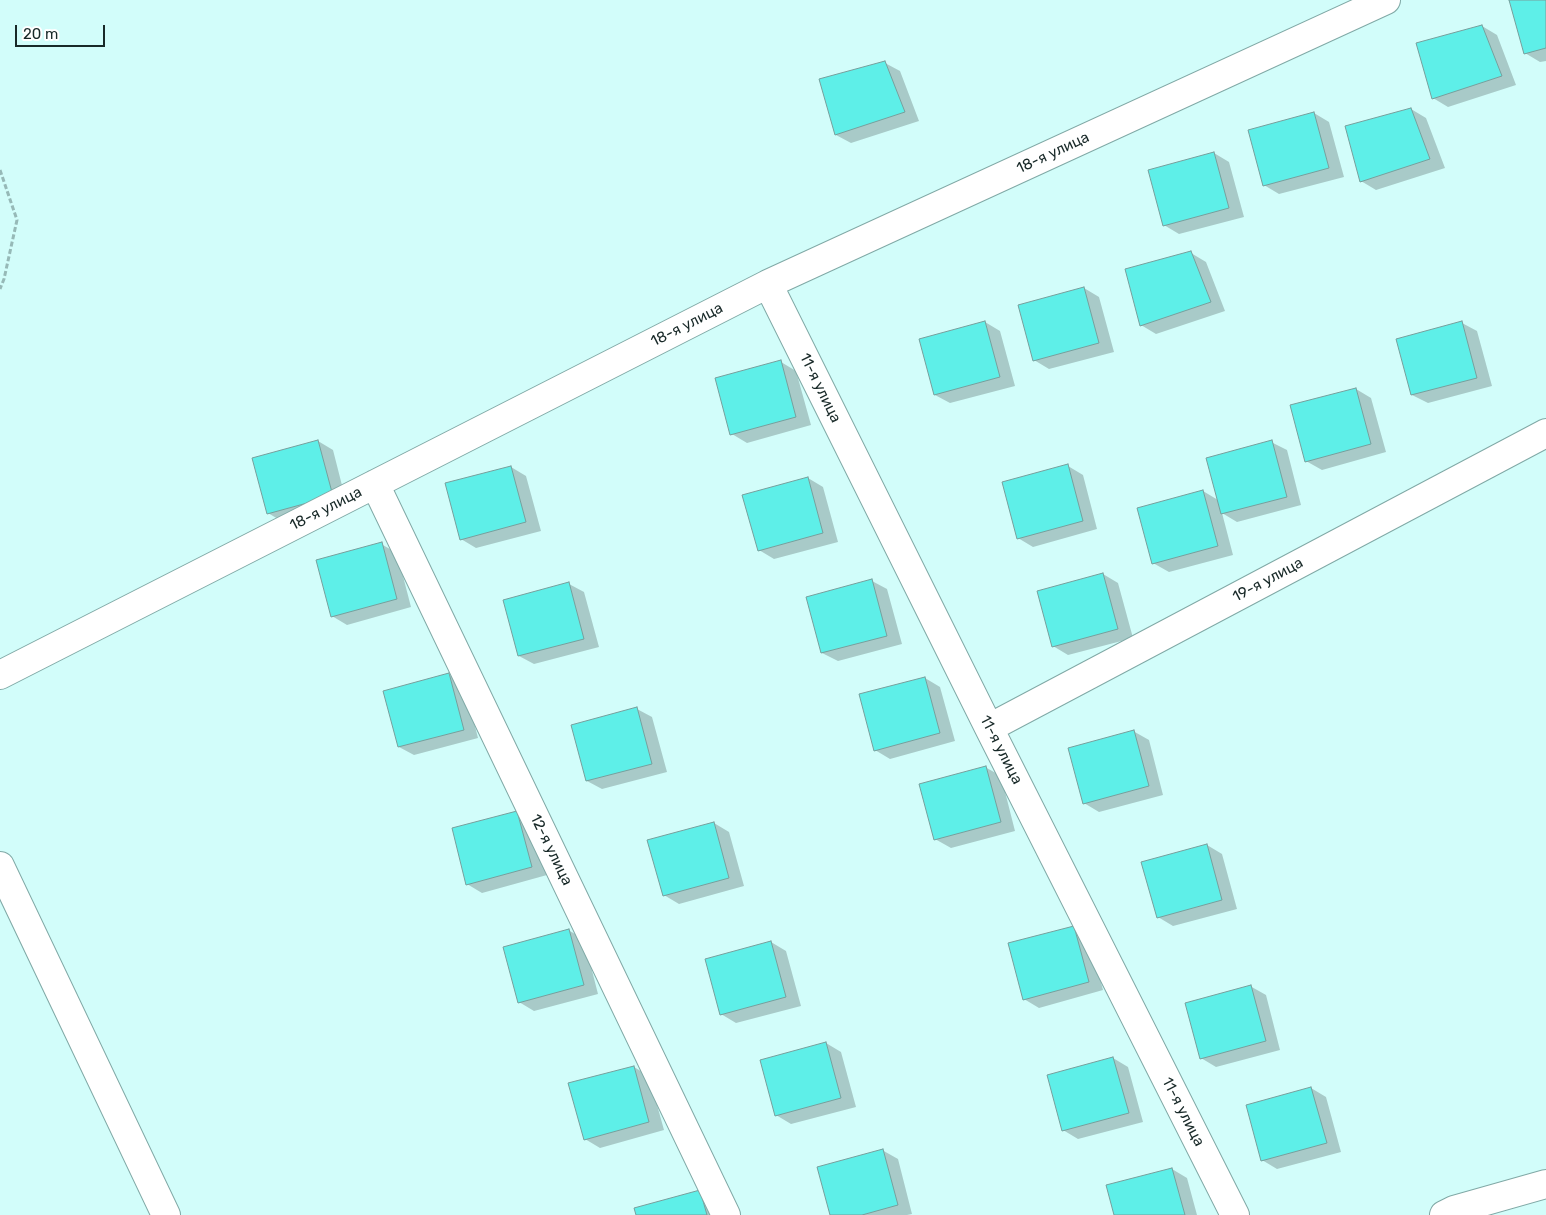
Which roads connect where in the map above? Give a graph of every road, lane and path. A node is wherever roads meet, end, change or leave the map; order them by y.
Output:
1 (1386, 0) edge
2 (0, 170) edge
3 (768, 284) junction
4 (0, 289) edge
5 (1546, 433) edge
6 (375, 484) junction
7 (0, 675) edge
8 (989, 728) junction
9 (0, 866) edge
10 (1546, 1184) edge
11 (166, 1215) edge
12 (726, 1215) edge
13 (1235, 1215) edge
14 (1444, 1215) edge

1 - 3 street, 18-я улица
2 - 4 path
3 - 6 street, 18-я улица
3 - 8 street, 11-я улица
5 - 8 street, 19-я улица
6 - 7 street, 18-я улица
6 - 12 street, 12-я улица
8 - 13 street, 11-я улица
9 - 11 street
10 - 14 street

